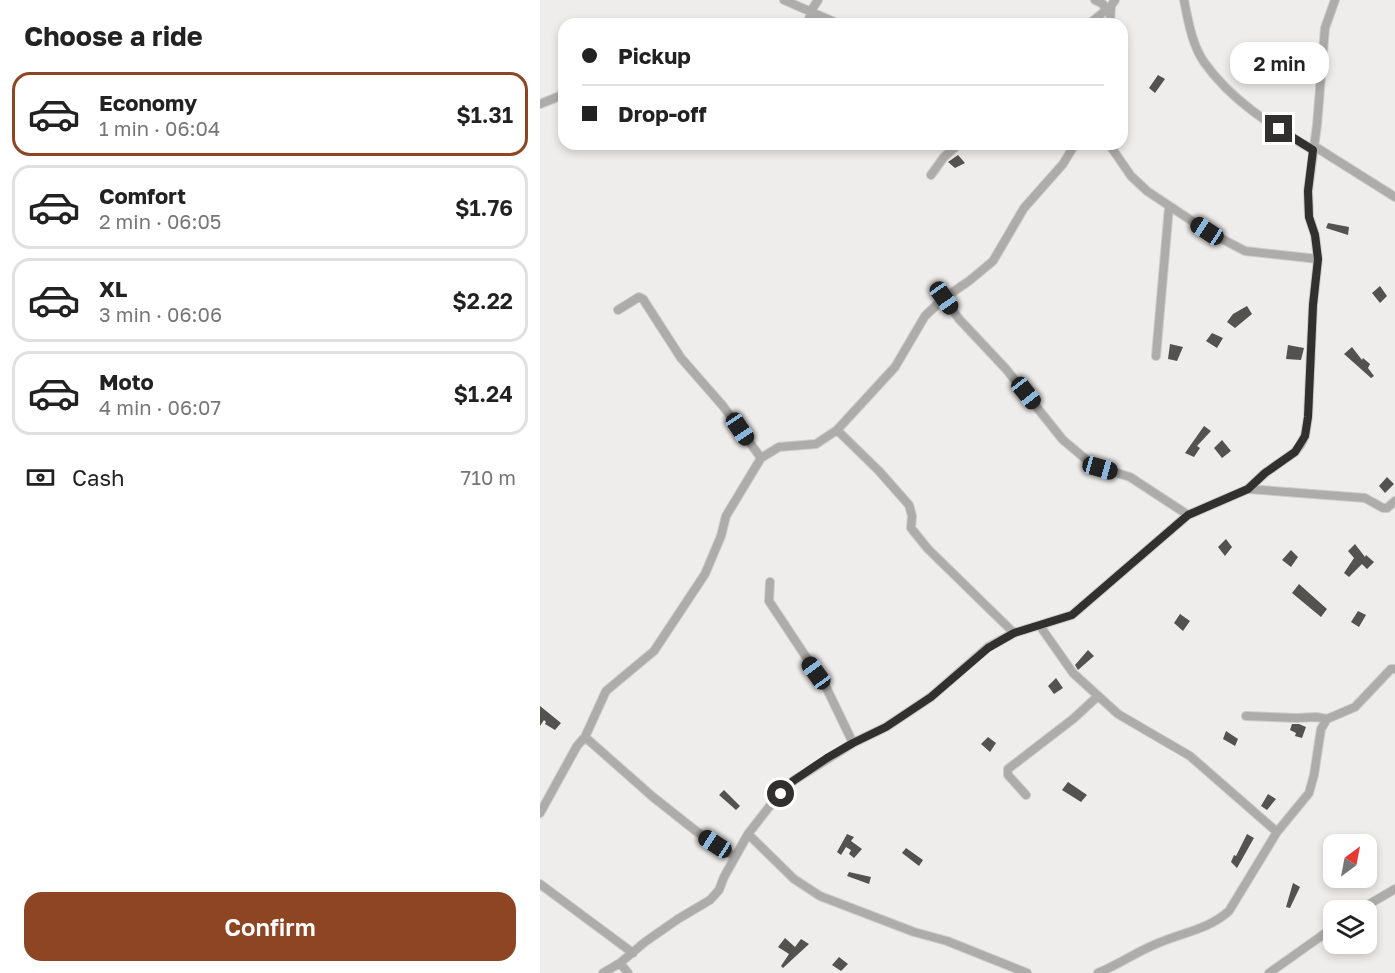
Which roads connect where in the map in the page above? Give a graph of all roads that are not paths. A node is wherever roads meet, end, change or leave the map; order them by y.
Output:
1 (784, 0) edge
2 (818, 0) edge
3 (1095, 0) edge
4 (1184, 0) edge
5 (1335, 0) edge
6 (1111, 6) edge
7 (811, 11) junction
8 (809, 18) edge
9 (826, 18) edge
10 (1096, 18) edge
11 (558, 97) edge
12 (540, 104) edge
13 (1314, 148) junction
14 (952, 150) edge
15 (1071, 150) edge
16 (1113, 150) edge
17 (931, 175) dead end
18 (1395, 197) edge
19 (1169, 207) junction
20 (1318, 259) junction
21 (944, 298) junction
22 (618, 310) dead end
23 (1156, 356) dead end
24 (837, 430) junction
25 (761, 458) junction
26 (1248, 489) junction
27 (1395, 501) edge
28 (1188, 515) junction
29 (770, 582) dead end
30 (1040, 626) junction
31 (1014, 633) junction
32 (1395, 669) edge
33 (1098, 696) junction
34 (1246, 716) dead end
35 (1327, 719) junction
36 (585, 737) junction
37 (853, 743) junction
38 (1026, 795) dead end
39 (540, 813) edge
40 (1277, 832) junction
41 (748, 834) junction
42 (735, 857) junction
43 (540, 884) edge
44 (1395, 889) edge
45 (1376, 900) edge
46 (1323, 935) edge
47 (633, 952) junction
48 (620, 963) junction
49 (603, 973) edge
50 (628, 973) edge
51 (1027, 973) edge
52 (1098, 973) edge
53 (1269, 973) edge

1 - 7 street
2 - 7 street
3 - 6 street
4 - 13 street
5 - 13 street
6 - 10 street
7 - 8 street
7 - 9 street
11 - 12 street
13 - 18 street
13 - 20 street
14 - 17 street
15 - 21 street
16 - 19 street
19 - 20 street
19 - 23 street
20 - 26 street
21 - 24 street
21 - 28 street
22 - 25 street
24 - 25 street
24 - 31 street
25 - 36 street
26 - 27 street
26 - 28 street
28 - 30 street
29 - 37 street
30 - 31 street
30 - 33 street
31 - 37 street
32 - 35 street
33 - 38 street
33 - 40 street
34 - 35 street
35 - 40 street
36 - 39 street
36 - 42 street
37 - 41 street
40 - 52 street
41 - 42 street
41 - 51 street
42 - 47 street
43 - 47 street
44 - 45 street
46 - 53 street
47 - 48 street
48 - 49 street
48 - 50 street

